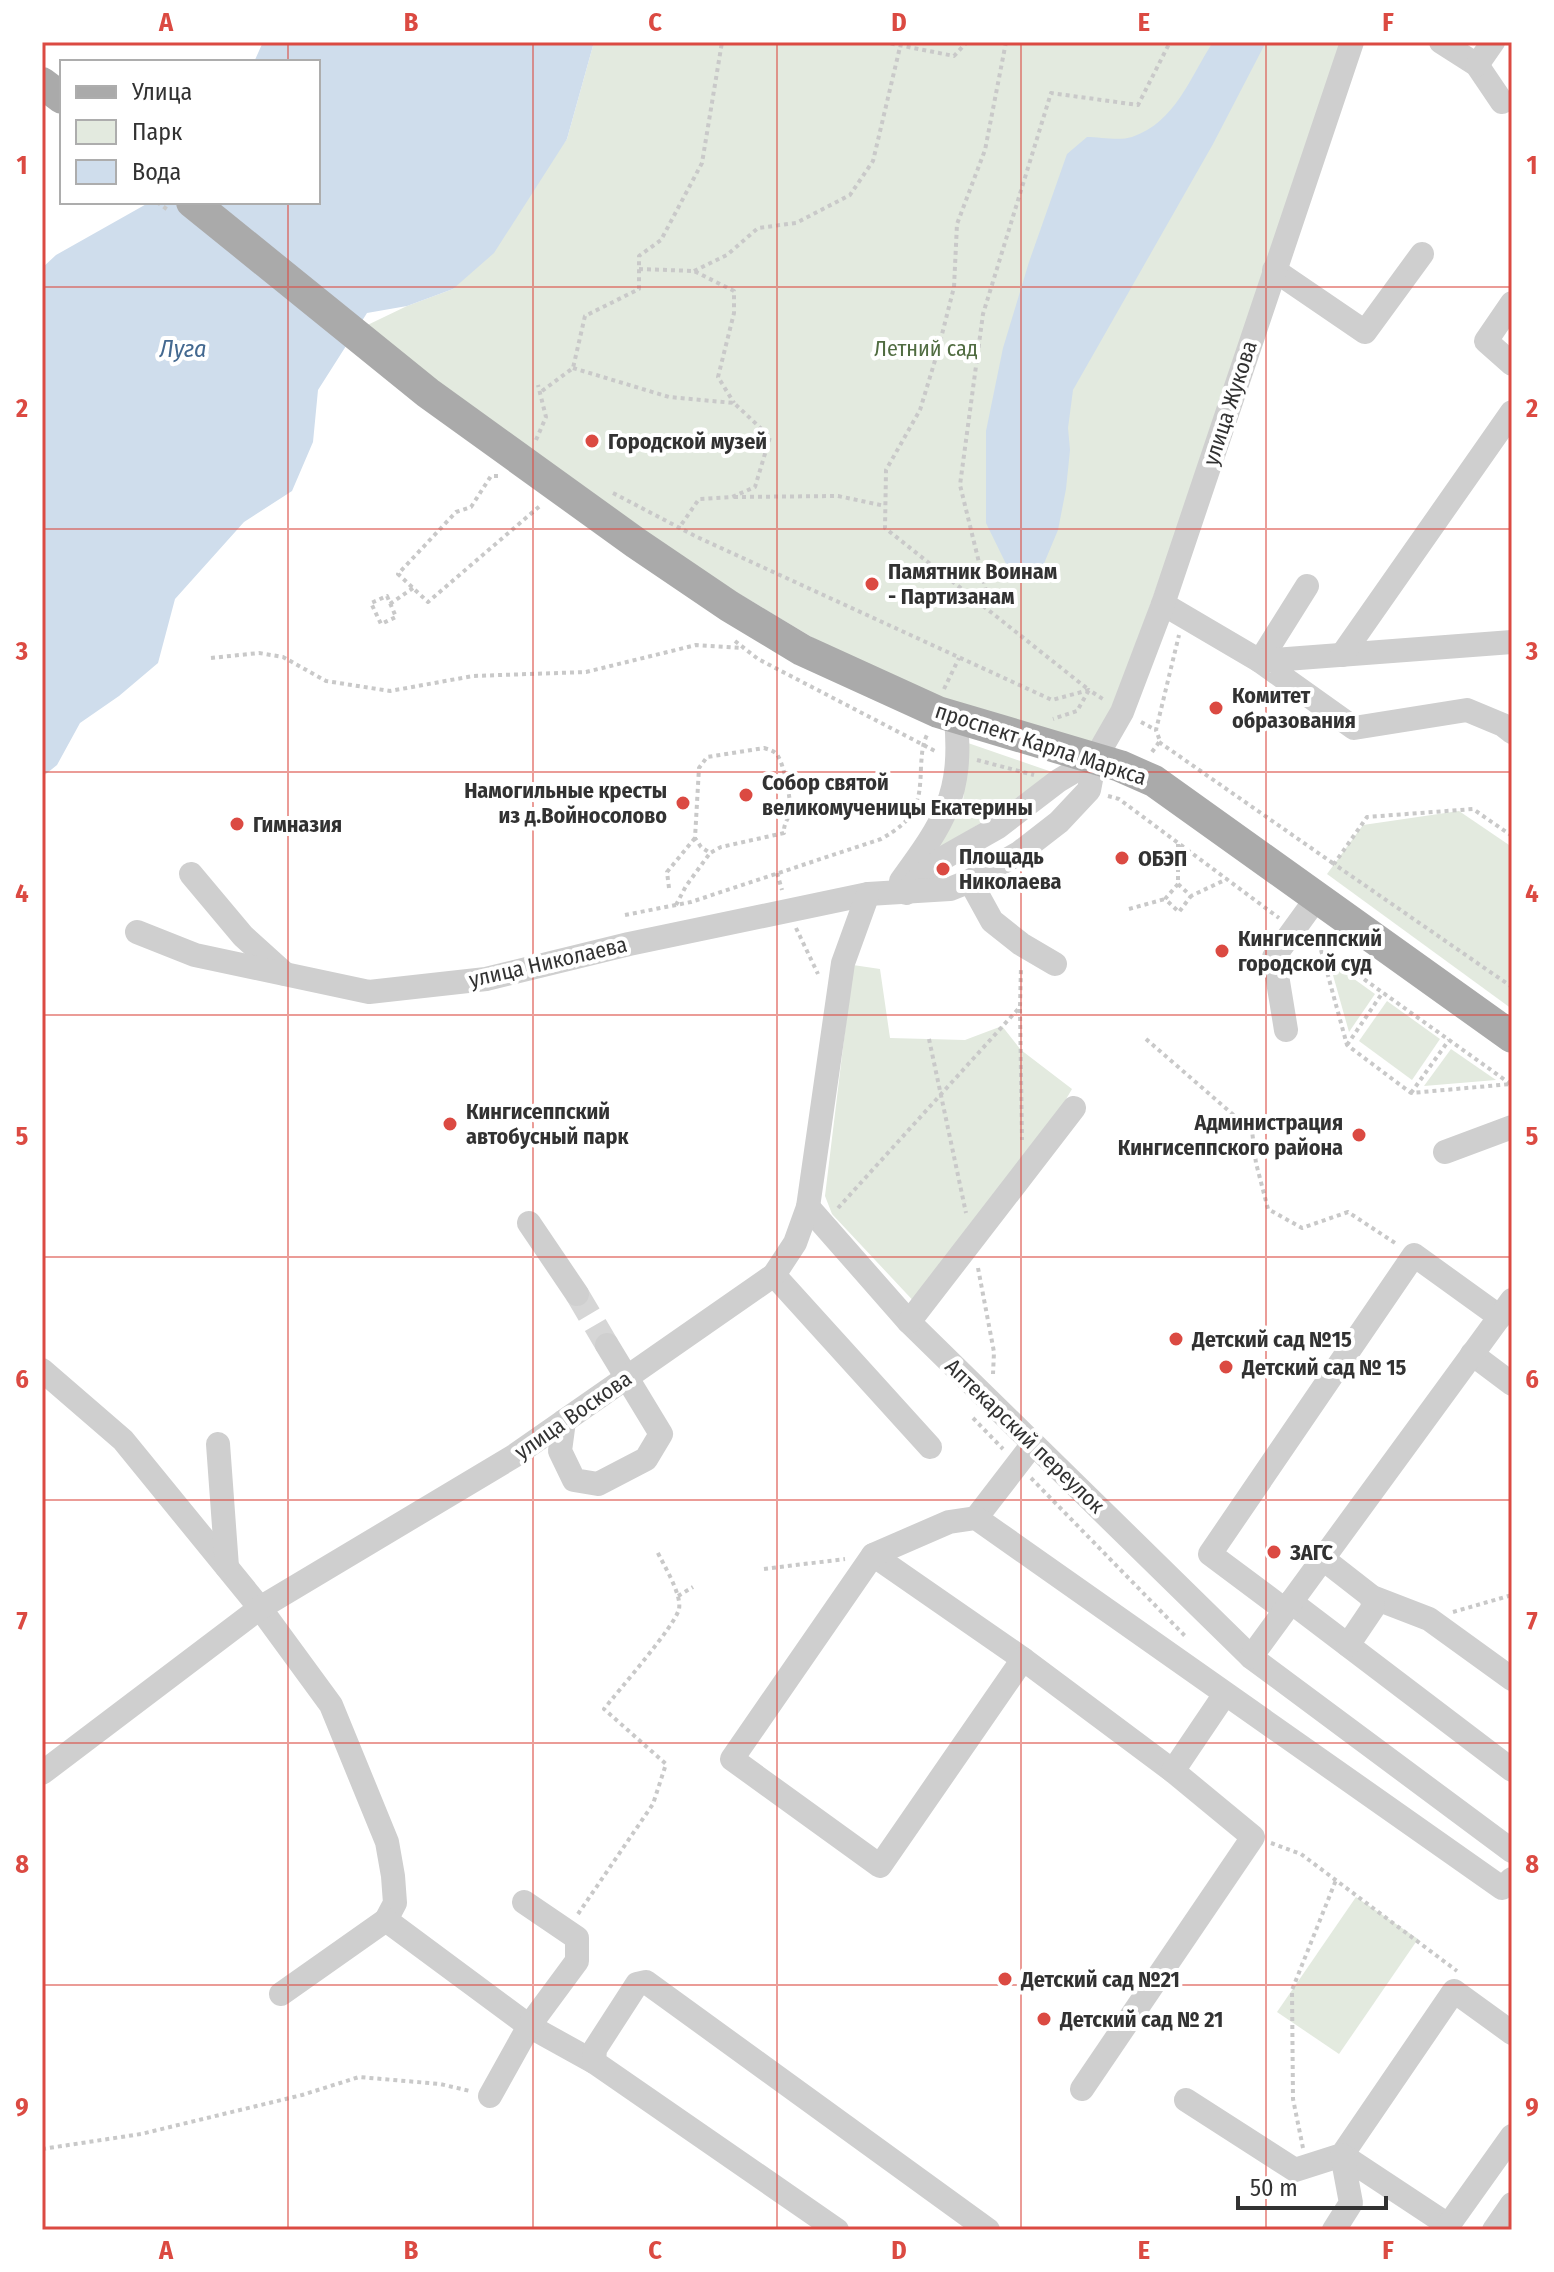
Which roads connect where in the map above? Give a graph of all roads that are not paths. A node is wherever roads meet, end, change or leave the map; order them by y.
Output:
1 (1352, 42) edge
2 (1441, 42) edge
3 (1493, 42) edge
4 (1477, 65) junction
5 (42, 83) edge
6 (60, 96) edge
7 (1502, 102) dead end
8 (194, 204) edge
9 (1422, 254) dead end
10 (1274, 270) junction
11 (1512, 303) edge
12 (1512, 364) edge
13 (1512, 412) edge
14 (1307, 586) dead end
15 (1173, 610) junction
16 (1512, 642) edge
17 (1342, 655) junction
18 (1260, 661) junction
19 (956, 706) junction
20 (1512, 732) edge
21 (1095, 759) junction
22 (1138, 773) junction
23 (191, 874) dead end
24 (970, 881) junction
25 (899, 893) junction
26 (868, 894) junction
27 (1316, 899) junction
28 (137, 932) dead end
29 (1055, 964) dead end
30 (285, 974) junction
31 (1512, 1025) edge
32 (1286, 1030) dead end
33 (1512, 1037) edge
34 (1074, 1108) dead end
35 (1512, 1127) edge
36 (1445, 1152) dead end
37 (816, 1216) junction
38 (529, 1223) dead end
39 (774, 1275) junction
40 (577, 1294) tunnel mouth
41 (1506, 1308) edge
42 (909, 1322) junction
43 (607, 1345) tunnel mouth
44 (1472, 1354) junction
45 (42, 1370) edge
46 (628, 1377) junction
47 (1512, 1384) edge
48 (564, 1421) junction
49 (218, 1444) dead end
50 (1033, 1444) junction
51 (930, 1447) dead end
52 (976, 1518) junction
53 (873, 1555) junction
54 (1322, 1558) junction
55 (227, 1567) junction
56 (1372, 1597) junction
57 (1288, 1606) junction
58 (260, 1608) junction
59 (1348, 1645) junction
60 (1251, 1657) junction
61 (1023, 1659) junction
62 (1512, 1679) edge
63 (1225, 1694) junction
64 (1512, 1770) edge
65 (1173, 1771) junction
66 (42, 1773) edge
67 (1512, 1851) edge
68 (1512, 1879) edge
69 (524, 1902) dead end
70 (386, 1920) junction
71 (281, 1994) dead end
72 (529, 2026) junction
73 (1512, 2033) edge
74 (594, 2062) junction
75 (1082, 2089) dead end
76 (490, 2096) road end
77 (1186, 2100) dead end
78 (1512, 2136) edge
79 (1342, 2155) junction
80 (1512, 2204) edge
81 (1447, 2228) edge
82 (837, 2230) edge
83 (988, 2230) edge
84 (1334, 2230) edge
85 (1494, 2230) edge

1 - 10 street, улица Жукова
2 - 4 street
3 - 4 street
4 - 7 street
5 - 6 main road
8 - 19 main road, проспект Карла Маркса
9 - 10 street
10 - 15 street, улица Жукова
11 - 12 street
13 - 17 street
14 - 18 street
15 - 18 street
15 - 21 street, улица Жукова
16 - 17 street
17 - 18 street
18 - 20 street
19 - 21 main road, проспект Карла Маркса
19 - 25 street
21 - 22 main road, проспект Карла Маркса
21 - 24 street, улица Жукова
21 - 25 street
22 - 27 main road, проспект Карла Маркса
22 - 31 main road
23 - 30 street
24 - 25 street, улица Николаева
24 - 29 street
25 - 26 street, улица Николаева
26 - 30 street, улица Николаева
26 - 37 street, улица Воскова
27 - 32 street
27 - 33 main road, проспект Карла Маркса
28 - 30 street, улица Николаева
34 - 42 street
35 - 36 street
37 - 39 street, улица Воскова
37 - 42 street, Аптекарский переулок
38 - 40 street
39 - 46 street, улица Воскова
39 - 51 street
41 - 44 street
41 - 57 street
42 - 50 street, Аптекарский переулок
43 - 46 street
44 - 47 street
44 - 54 street
45 - 55 street
46 - 48 street, улица Воскова
46 - 48 street
48 - 58 street, улица Воскова
49 - 55 street
50 - 52 street
50 - 60 street, Аптекарский переулок
52 - 53 street
52 - 63 street
53 - 61 street
53 - 61 street
54 - 56 street
54 - 57 street
55 - 58 street
56 - 59 street
56 - 62 street
57 - 59 street
57 - 60 street
58 - 66 street, улица Воскова
58 - 70 street
59 - 64 street
60 - 67 street, Аптекарский переулок
61 - 65 street
63 - 65 street
63 - 68 street
65 - 75 street
69 - 72 street
70 - 71 street
70 - 72 street
72 - 74 street
72 - 76 street
73 - 79 street
74 - 82 street
74 - 83 street
77 - 79 street
78 - 81 street
79 - 81 street
79 - 84 street
80 - 85 street

